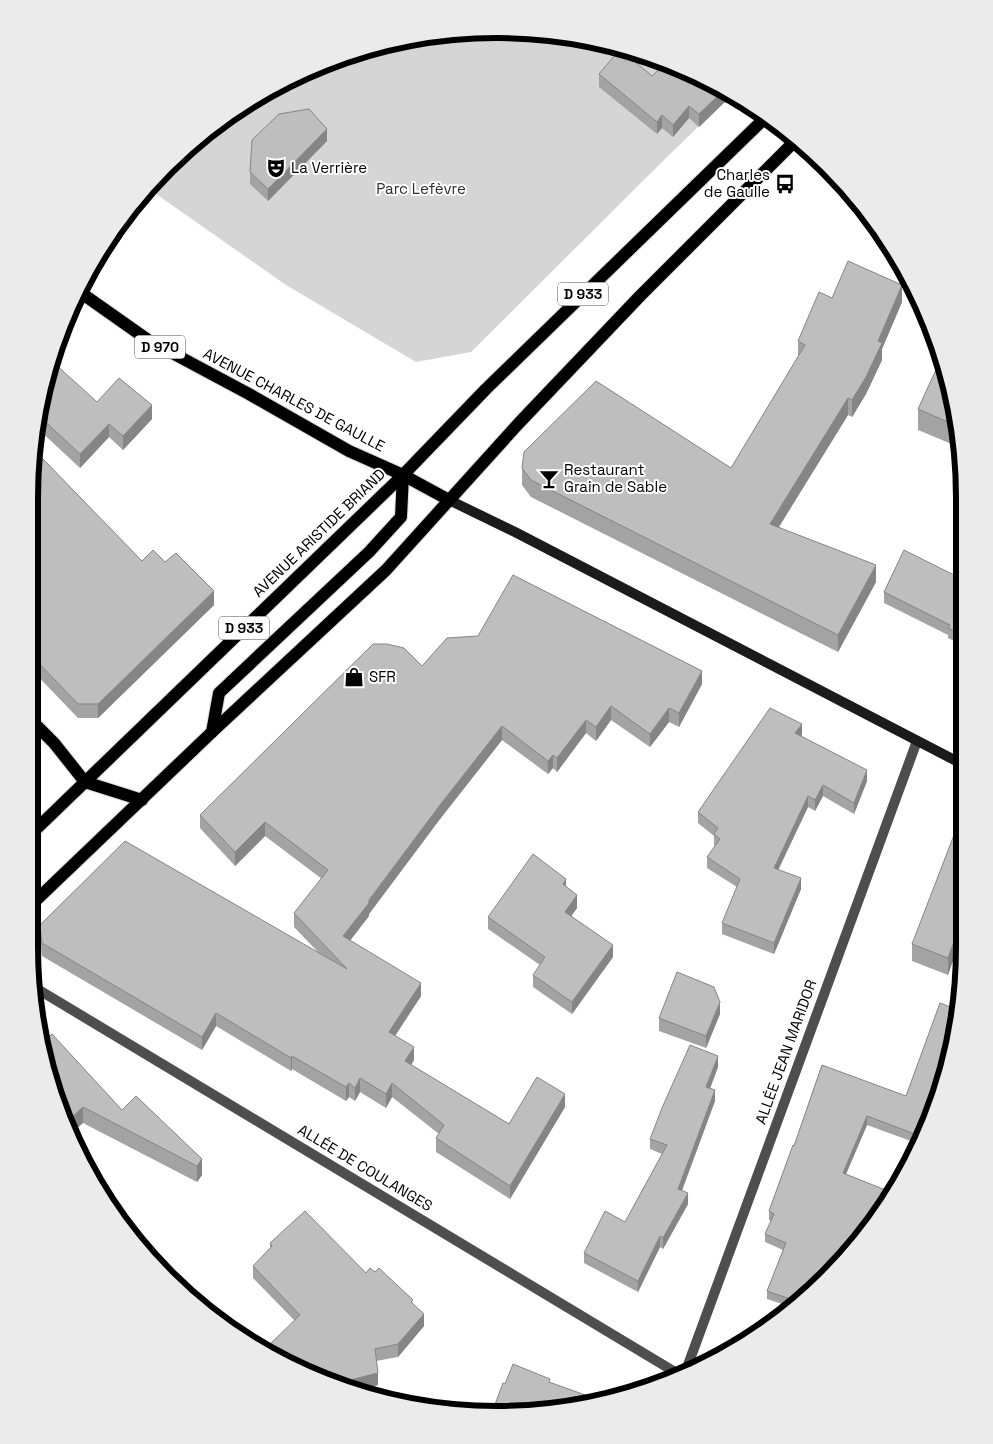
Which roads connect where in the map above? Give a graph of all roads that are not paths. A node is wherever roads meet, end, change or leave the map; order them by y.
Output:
1 (761, 122) edge
2 (791, 145) edge
3 (84, 295) edge
4 (403, 475) junction
5 (449, 500) junction
6 (38, 727) edge
7 (212, 732) junction
8 (917, 741) junction
9 (956, 761) edge
10 (85, 782) junction
11 (142, 800) junction
12 (38, 827) edge
13 (38, 898) edge
14 (39, 990) edge
15 (688, 1365) edge
16 (674, 1371) edge

1 - 4 main road, D 933
2 - 5 main road, D 933
3 - 4 main road, AVENUE CHARLES DE GAULLE / D 970
4 - 5 main road, AVENUE CHARLES DE GAULLE / D 970
4 - 7 main road
4 - 10 main road, AVENUE ARISTIDE BRIAND / D 933
5 - 7 main road, D 933
5 - 8 main road, D 970
6 - 10 main road
7 - 11 main road, D 933
8 - 9 main road, D 970
8 - 15 street, ALLÉE JEAN MARIDOR
10 - 11 main road
10 - 12 main road, AVENUE ARISTIDE BRIAND / D 933
11 - 13 main road, D 933
14 - 16 street, ALLÉE DE COULANGES

